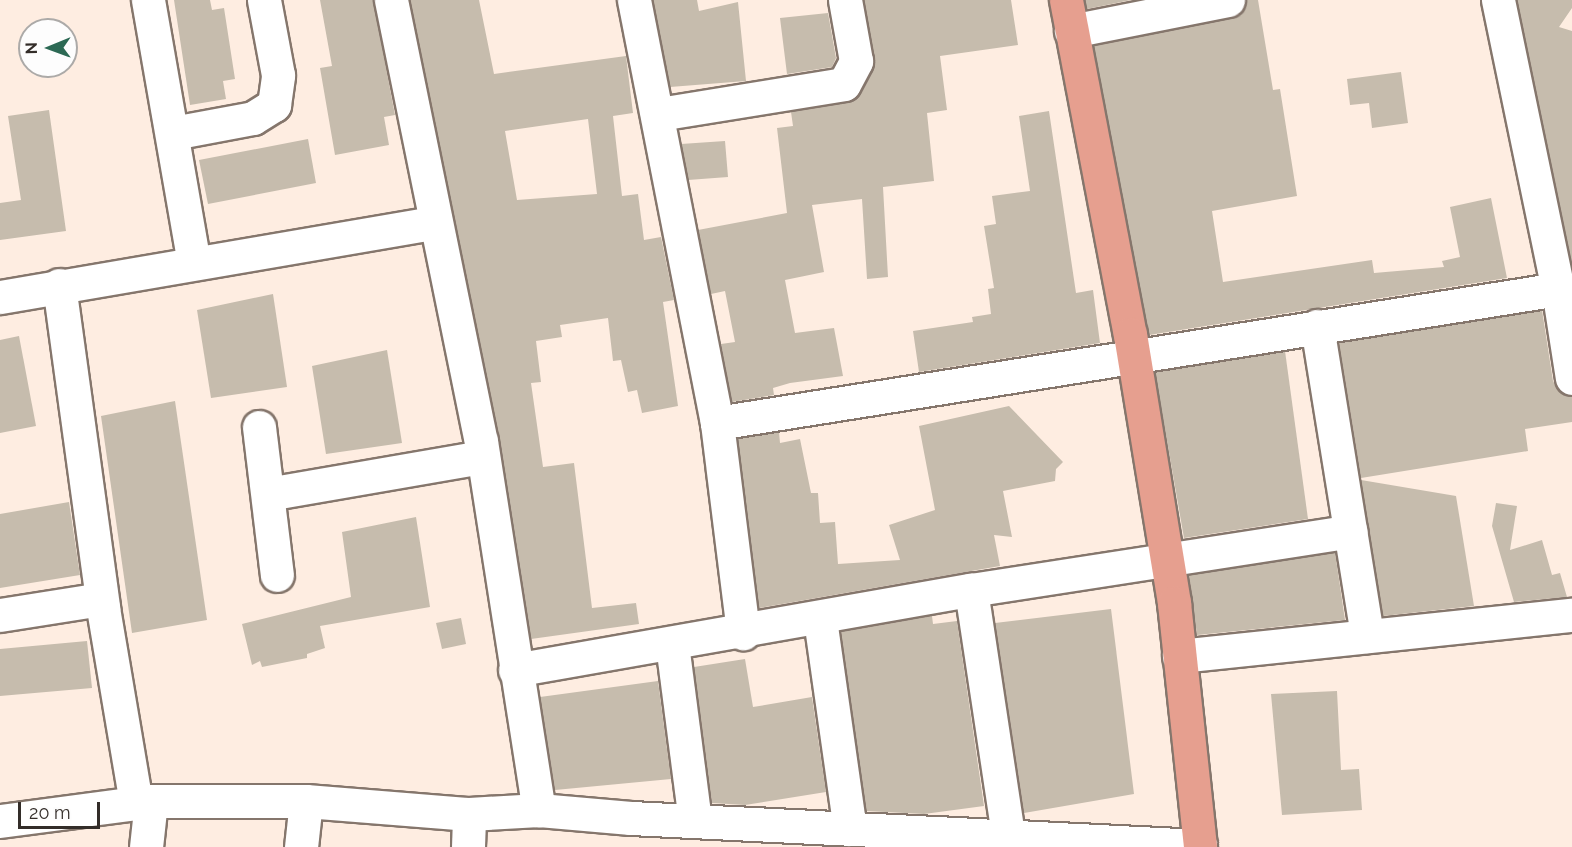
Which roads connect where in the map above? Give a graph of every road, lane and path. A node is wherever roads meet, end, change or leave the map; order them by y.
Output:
1 (148, 0) edge
2 (264, 0) edge
3 (391, 0) edge
4 (634, 0) edge
5 (845, 0) edge
6 (1228, 0) edge
7 (1498, 0) edge
8 (1068, 16) edge
9 (659, 114) junction
10 (173, 133) junction
11 (434, 223) junction
12 (194, 263) junction
13 (58, 285) junction
14 (1558, 289) junction
15 (0, 297) edge
16 (1317, 326) junction
17 (1133, 354) junction
18 (1572, 378) edge
19 (717, 423) junction
20 (259, 427) dead end
21 (483, 457) junction
22 (268, 494) junction
23 (1350, 531) junction
24 (1167, 560) junction
25 (277, 575) dead end
26 (971, 590) junction
27 (101, 599) junction
28 (0, 615) edge
29 (1572, 615) edge
30 (820, 619) junction
31 (743, 633) junction
32 (1367, 636) junction
33 (672, 644) junction
34 (1179, 656) junction
35 (515, 670) junction
36 (306, 801) junction
37 (143, 802) junction
38 (539, 810) junction
39 (469, 814) junction
40 (695, 820) junction
41 (0, 821) edge
42 (850, 829) junction
43 (630, 833) edge
44 (1008, 836) junction
45 (914, 840) edge
46 (1200, 846) edge
47 (146, 847) edge
48 (301, 847) edge
49 (468, 847) edge

1 - 10 street
2 - 10 street
3 - 11 street
4 - 9 street
5 - 9 street
6 - 8 street
7 - 14 street
8 - 17 main road
9 - 19 street
10 - 12 street
11 - 12 street
11 - 21 street
12 - 13 street
13 - 15 street
13 - 27 street
14 - 16 street
14 - 18 street
16 - 17 street
16 - 23 street
17 - 19 street
17 - 24 main road
19 - 31 street
20 - 22 street
21 - 22 street
21 - 35 street
22 - 25 street
23 - 24 street
23 - 32 street
24 - 26 street
24 - 34 main road
26 - 30 street
26 - 44 street
27 - 28 street
27 - 37 street
29 - 32 street
30 - 31 street
30 - 42 street
31 - 33 street
32 - 34 street
33 - 35 street
33 - 40 street
34 - 46 main road
35 - 38 street
36 - 37 street
36 - 39 street
36 - 48 street
37 - 41 street
37 - 47 street
38 - 39 street
38 - 43 street
39 - 49 street
40 - 42 street
40 - 43 street
42 - 45 street
44 - 45 street
44 - 46 street

